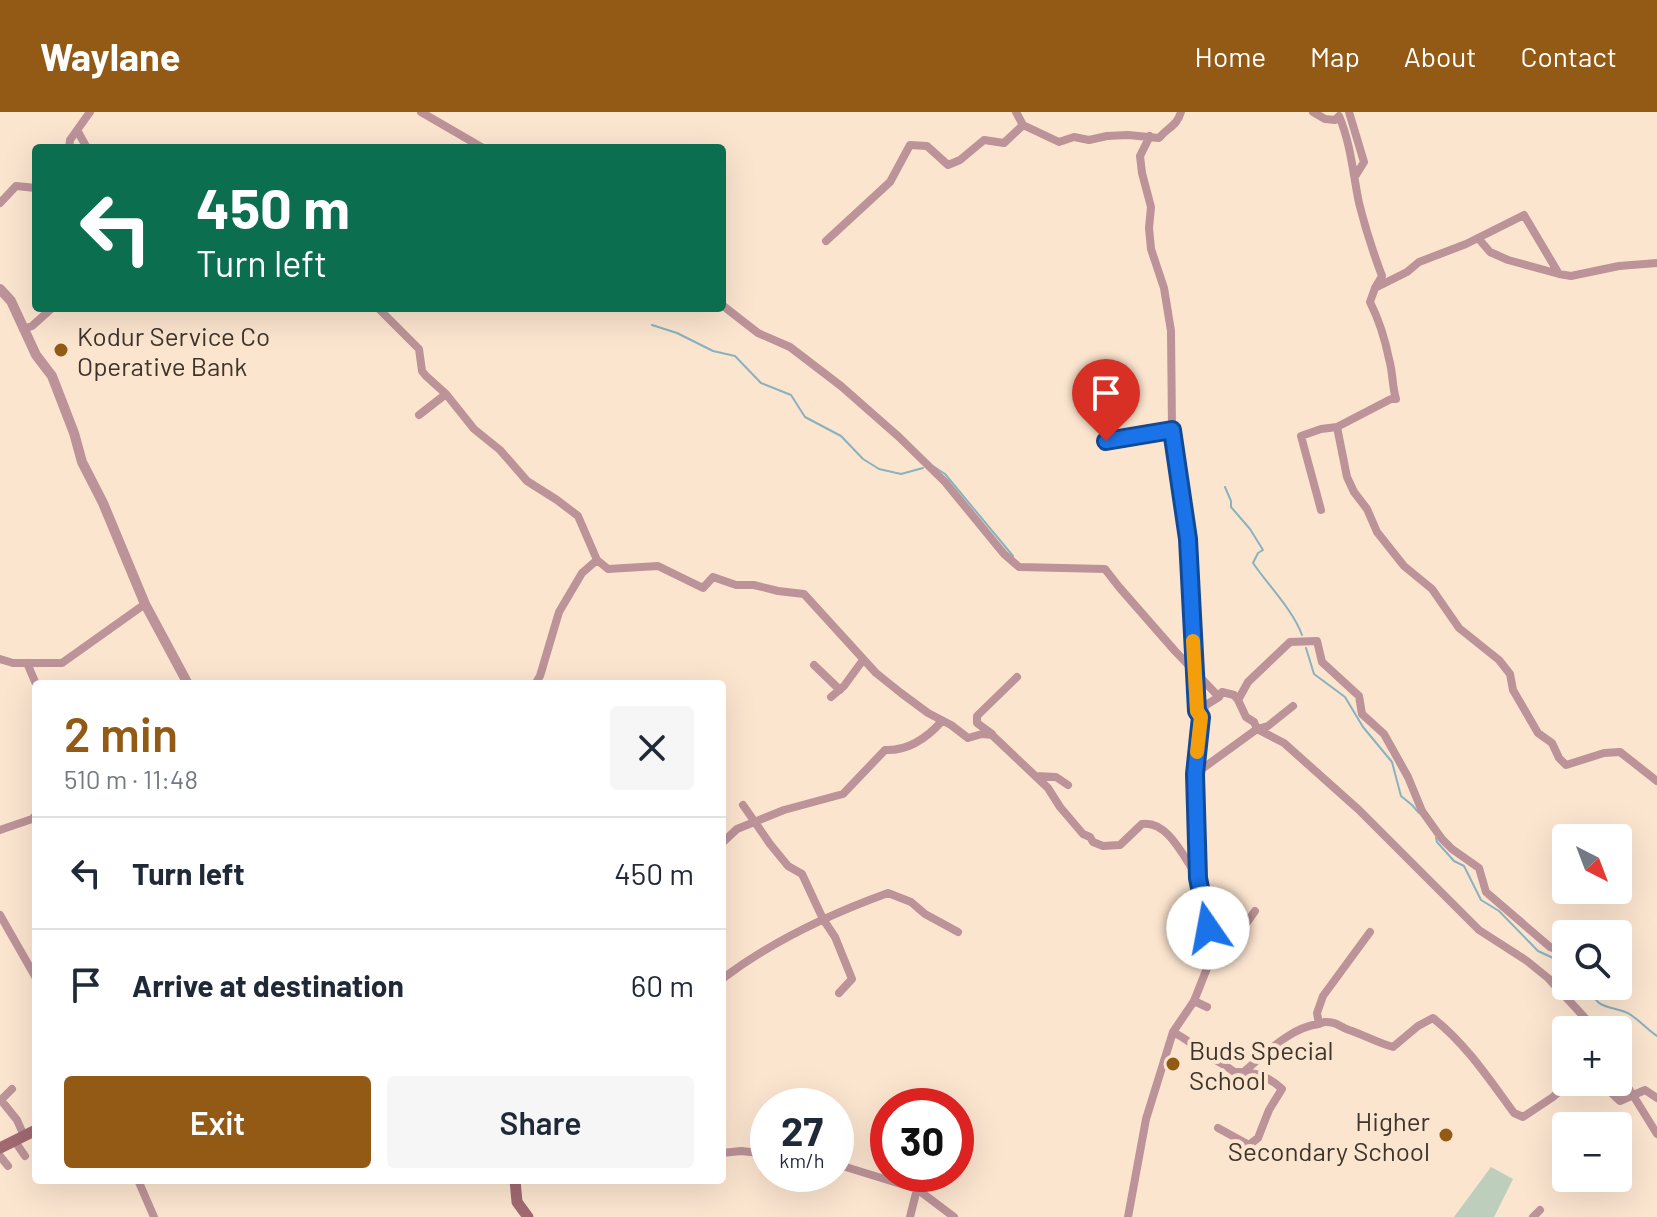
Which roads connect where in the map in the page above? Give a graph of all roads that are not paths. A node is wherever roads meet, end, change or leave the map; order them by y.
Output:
1 (90, 112) edge
2 (421, 112) edge
3 (1016, 112) edge
4 (1181, 112) edge
5 (1313, 112) edge
6 (1349, 112) edge
7 (1023, 125) junction
8 (77, 130) junction
9 (1150, 136) junction
10 (70, 144) edge
11 (85, 144) edge
12 (476, 144) edge
13 (1355, 176) junction
14 (32, 188) edge
15 (0, 203) edge
16 (1478, 238) junction
17 (826, 241) dead end
18 (1657, 263) edge
19 (1559, 274) junction
20 (1375, 288) junction
21 (0, 289) edge
22 (726, 308) edge
23 (48, 312) edge
24 (381, 312) edge
25 (23, 329) junction
26 (446, 394) junction
27 (419, 415) dead end
28 (1337, 427) junction
29 (1172, 430) junction
30 (1106, 441) dead end
31 (1321, 510) dead end
32 (597, 560) junction
33 (145, 604) junction
34 (0, 659) edge
35 (863, 660) junction
36 (27, 663) junction
37 (814, 665) dead end
38 (1195, 672) junction
39 (1017, 677) dead end
40 (34, 680) edge
41 (186, 680) edge
42 (538, 680) edge
43 (840, 690) junction
44 (831, 697) dead end
45 (1219, 697) junction
46 (1238, 700) junction
47 (1293, 706) dead end
48 (1201, 717) junction
49 (942, 721) junction
50 (1257, 729) junction
51 (992, 735) junction
52 (1195, 774) junction
53 (1036, 776) junction
54 (1657, 781) edge
55 (1068, 785) dead end
56 (743, 805) dead end
57 (32, 819) edge
58 (755, 822) junction
59 (0, 830) edge
60 (726, 839) edge
61 (1198, 878) junction
62 (1255, 911) dead end
63 (0, 915) edge
64 (823, 919) junction
65 (1227, 920) dead end
66 (958, 932) dead end
67 (1370, 932) dead end
68 (1223, 948) junction
69 (1552, 948) edge
70 (1213, 953) junction
71 (32, 971) edge
72 (726, 976) edge
73 (839, 993) dead end
74 (1194, 1001) junction
75 (1207, 1007) dead end
76 (1583, 1016) edge
77 (1320, 1023) junction
78 (1173, 1032) junction
79 (1245, 1071) junction
80 (12, 1089) dead end
81 (1632, 1094) joint
82 (1554, 1096) edge
83 (1657, 1098) edge
84 (1218, 1128) dead end
85 (32, 1132) edge
86 (1657, 1134) edge
87 (19, 1138) junction
88 (0, 1148) edge
89 (750, 1152) edge
90 (726, 1153) edge
91 (0, 1156) edge
92 (25, 1156) dead end
93 (8, 1166) dead end
94 (140, 1184) edge
95 (515, 1184) edge
96 (916, 1192) edge
97 (921, 1192) edge
98 (1540, 1210) dead end
99 (524, 1216) edge
100 (154, 1217) edge
101 (910, 1217) edge
102 (954, 1217) edge
103 (1128, 1217) edge
104 (1533, 1217) edge

1 - 8 street
2 - 12 street
3 - 7 street
4 - 9 street
5 - 13 street
6 - 13 street
7 - 9 street
7 - 17 street
8 - 10 street
8 - 11 street
9 - 29 street
13 - 20 street
14 - 15 street
16 - 19 street
16 - 19 street
16 - 20 street
18 - 19 street
20 - 28 street
21 - 25 street
22 - 38 street
23 - 25 street
24 - 26 street
25 - 33 street
26 - 27 street
26 - 32 street
28 - 31 street
28 - 54 street
29 - 30 street
29 - 38 street
32 - 35 street
32 - 42 street
33 - 36 street
33 - 41 street
34 - 36 street
35 - 43 street
35 - 49 street
36 - 40 street
37 - 43 street
38 - 45 street
38 - 48 street
39 - 51 street
43 - 44 street
45 - 46 street
45 - 48 street
46 - 50 street
46 - 69 street
47 - 50 street
48 - 52 street
49 - 51 street
49 - 58 street
50 - 52 street
50 - 76 street
51 - 53 street
52 - 61 street
53 - 55 street
53 - 61 street
56 - 58 street
57 - 59 street
58 - 60 street
58 - 64 street
61 - 70 street
62 - 68 street
63 - 71 street
64 - 66 street
64 - 72 street
64 - 73 street
65 - 68 street
67 - 77 street
68 - 70 street
70 - 74 street
74 - 75 street
74 - 78 street
77 - 79 street
77 - 82 street
78 - 79 street
78 - 103 street
79 - 84 street
80 - 87 street
81 - 83 street
81 - 86 street
85 - 87 main road
87 - 88 main road
87 - 92 street
89 - 90 street
91 - 93 street
94 - 100 street
95 - 99 main road
96 - 101 street
97 - 102 street
98 - 104 street

